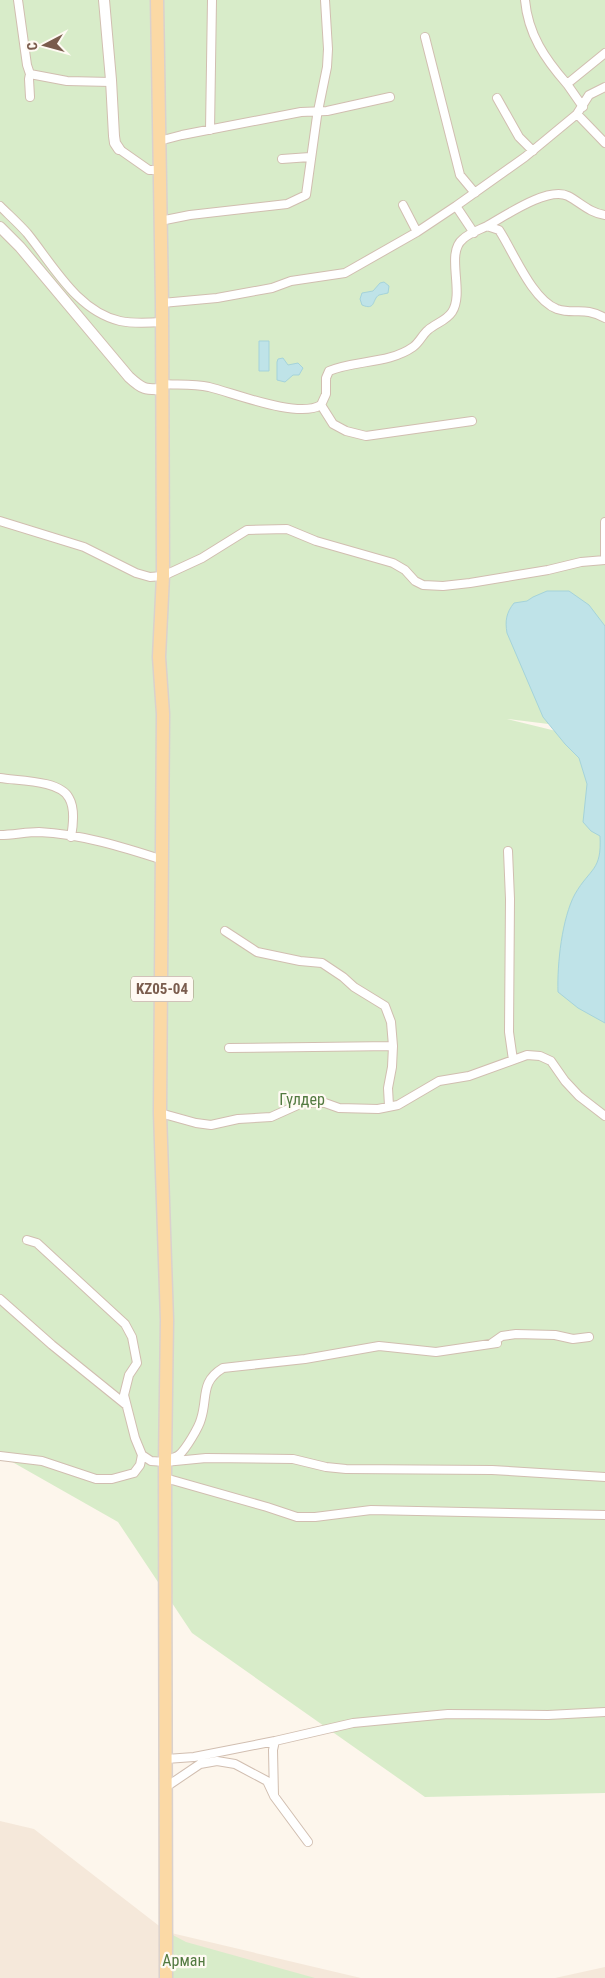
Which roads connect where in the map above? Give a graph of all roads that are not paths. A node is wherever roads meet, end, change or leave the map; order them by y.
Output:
1 (18, 0) edge
2 (104, 0) edge
3 (156, 0) edge
4 (212, 0) edge
5 (325, 0) edge
6 (525, 0) edge
7 (425, 37) dead end
8 (605, 53) edge
9 (30, 74) junction
10 (111, 82) junction
11 (567, 84) junction
12 (605, 87) edge
13 (30, 97) dead end
14 (390, 97) dead end
15 (498, 98) dead end
16 (583, 106) junction
17 (318, 111) junction
18 (577, 114) junction
19 (210, 130) junction
20 (159, 141) junction
21 (605, 143) edge
22 (119, 149) joint
23 (533, 151) junction
24 (310, 157) junction
25 (282, 158) dead end
26 (160, 170) junction
27 (475, 192) junction
28 (403, 204) dead end
29 (0, 206) edge
30 (456, 206) junction
31 (605, 215) edge
32 (160, 220) junction
33 (487, 226) junction
34 (0, 227) edge
35 (417, 232) junction
36 (474, 233) junction
37 (162, 303) junction
38 (605, 318) edge
39 (162, 322) junction
40 (162, 387) junction
41 (320, 405) junction
42 (472, 422) dead end
43 (0, 521) edge
44 (605, 522) edge
45 (605, 560) edge
46 (163, 576) junction
47 (0, 778) edge
48 (0, 835) edge
49 (71, 837) junction
50 (508, 851) dead end
51 (162, 860) junction
52 (226, 931) dead end
53 (393, 1046) junction
54 (229, 1048) dead end
55 (513, 1060) junction
56 (389, 1106) junction
57 (160, 1113) junction
58 (605, 1116) edge
59 (27, 1240) dead end
60 (0, 1299) edge
61 (589, 1337) dead end
62 (125, 1404) junction
63 (142, 1455) junction
64 (0, 1456) edge
65 (165, 1462) junction
66 (605, 1476) edge
67 (165, 1478) junction
68 (605, 1515) edge
69 (605, 1712) edge
70 (275, 1741) junction
71 (166, 1759) junction
72 (166, 1787) junction
73 (274, 1796) junction
74 (308, 1842) dead end
75 (166, 1978) edge

1 - 9 street
2 - 10 street
3 - 20 main road, KZ05-04
4 - 19 street
5 - 17 street
6 - 11 street
7 - 27 street
8 - 11 street
9 - 10 street
9 - 13 street
10 - 22 street
11 - 16 street
12 - 16 street
14 - 17 street
15 - 23 street
16 - 18 street
17 - 19 street
17 - 24 street
18 - 21 street
18 - 23 street
19 - 20 street
20 - 26 main road, KZ05-04
22 - 26 street
23 - 27 street
24 - 25 street
24 - 32 street
26 - 32 main road, KZ05-04
27 - 30 street
28 - 35 street
29 - 39 street
30 - 35 street
30 - 36 street
31 - 33 street
32 - 37 main road, KZ05-04
33 - 36 street
33 - 38 street
34 - 40 street
35 - 37 street
36 - 41 street
37 - 39 main road, KZ05-04
39 - 40 main road, KZ05-04
40 - 41 street
40 - 46 main road, KZ05-04
41 - 42 street
43 - 46 street
44 - 45 street
45 - 46 street
46 - 51 main road, KZ05-04
47 - 49 street
48 - 49 street
49 - 51 street
50 - 55 street
51 - 57 main road, KZ05-04
52 - 53 street
53 - 54 street
53 - 56 street
55 - 56 street
55 - 58 street
56 - 57 street
57 - 65 main road, KZ05-04
59 - 62 street
60 - 62 street
61 - 65 street
62 - 63 street
63 - 64 street
63 - 65 street
65 - 66 street
65 - 67 main road, KZ05-04
67 - 68 street
67 - 71 main road, KZ05-04
69 - 70 street
70 - 71 street
70 - 73 street
71 - 72 main road, KZ05-04
72 - 73 street
72 - 75 main road, KZ05-04
73 - 74 street

